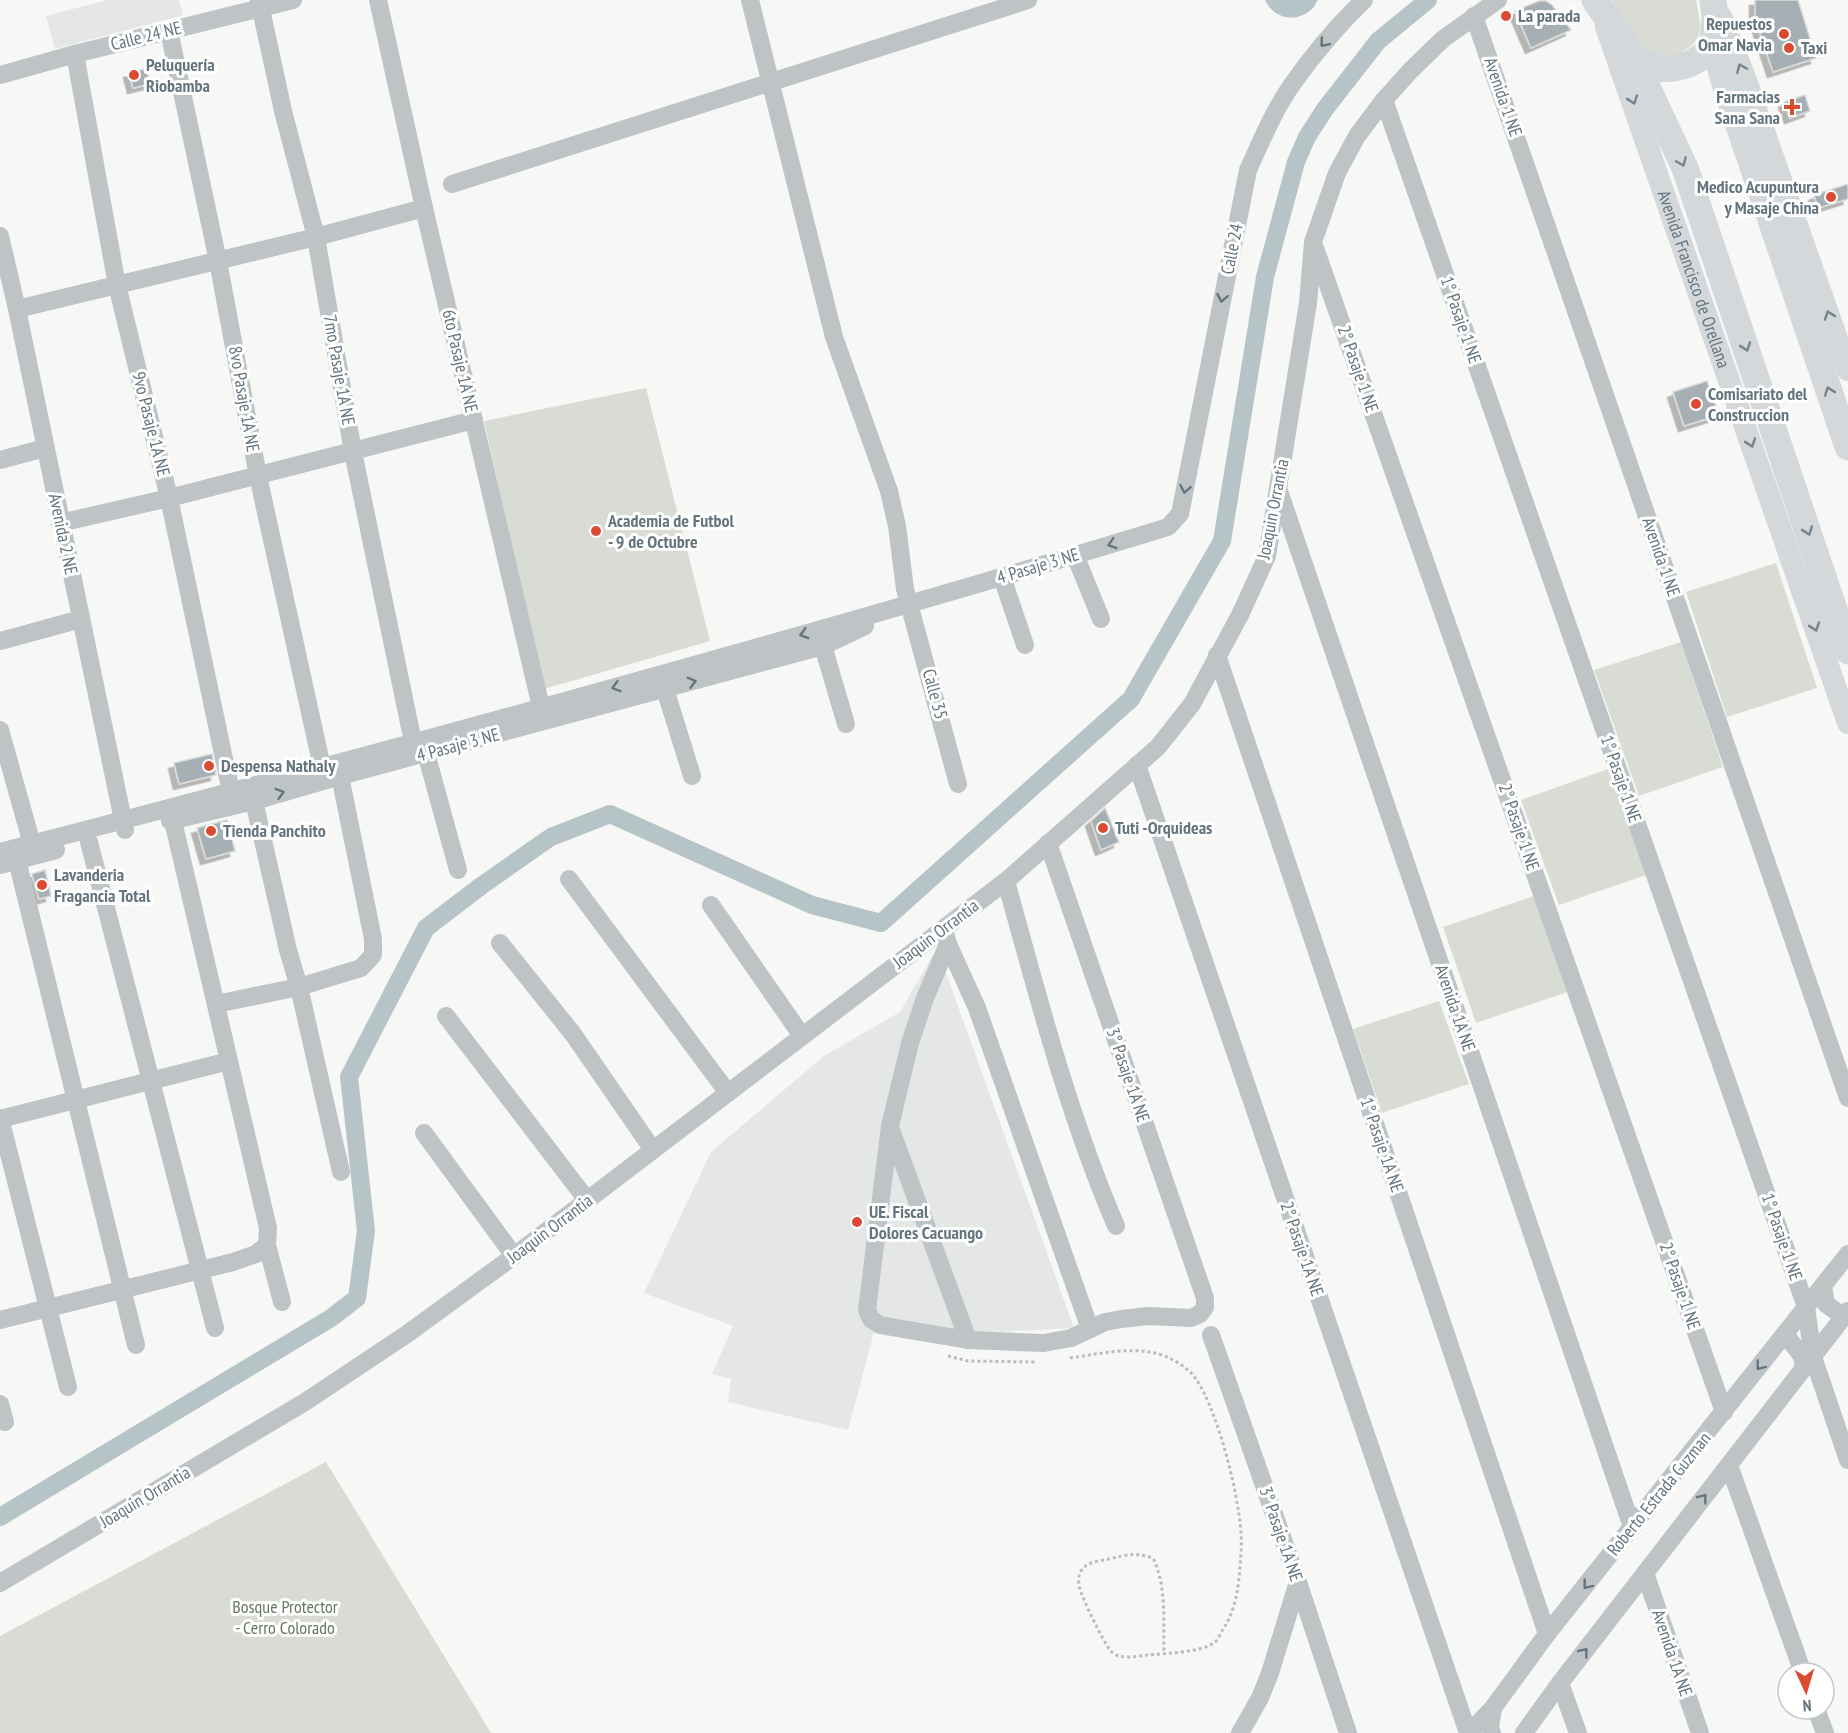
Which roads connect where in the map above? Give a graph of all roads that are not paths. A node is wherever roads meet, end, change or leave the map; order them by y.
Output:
1 (293, 0) edge
2 (378, 0) edge
3 (750, 0) edge
4 (1028, 0) edge
5 (1364, 0) edge
6 (1498, 0) edge
7 (1597, 3) edge
8 (261, 4) edge
9 (1714, 4) edge
10 (1474, 16) junction
11 (169, 30) junction
12 (1630, 51) junction
13 (75, 54) junction
14 (0, 75) edge
15 (771, 81) junction
16 (1384, 100) junction
17 (452, 184) dead end
18 (424, 208) junction
19 (0, 236) edge
20 (316, 237) junction
21 (1313, 242) junction
22 (218, 261) junction
23 (4, 276) edge
24 (117, 285) junction
25 (17, 309) junction
26 (1848, 370) edge
27 (474, 420) junction
28 (1848, 447) edge
29 (45, 448) junction
30 (353, 452) junction
31 (0, 460) edge
32 (258, 476) junction
33 (1278, 489) junction
34 (169, 498) junction
35 (60, 523) junction
36 (1168, 527) joint
37 (1075, 555) junction
38 (1002, 577) junction
39 (909, 605) junction
40 (81, 619) junction
41 (1101, 619) dead end
42 (0, 641) edge
43 (1025, 645) dead end
44 (823, 646) junction
45 (1848, 651) edge
46 (1217, 655) junction
47 (666, 689) junction
48 (543, 715) junction
49 (1848, 723) edge
50 (846, 724) dead end
51 (0, 730) edge
52 (420, 748) junction
53 (1137, 765) junction
54 (322, 768) junction
55 (340, 776) junction
56 (692, 776) dead end
57 (958, 784) dead end
58 (231, 792) junction
59 (254, 801) junction
60 (171, 814) junction
61 (124, 826) junction
62 (89, 842) junction
63 (1048, 843) junction
64 (32, 844) junction
65 (0, 852) edge
66 (9, 863) edge
67 (458, 870) dead end
68 (569, 879) dead end
69 (1006, 881) junction
70 (711, 905) dead end
71 (946, 936) junction
72 (500, 943) dead end
73 (299, 987) junction
74 (216, 1004) junction
75 (447, 1016) dead end
76 (802, 1036) junction
77 (229, 1060) junction
78 (151, 1081) junction
79 (728, 1093) junction
80 (1848, 1098) edge
81 (76, 1100) junction
82 (0, 1118) edge
83 (890, 1126) junction
84 (424, 1133) dead end
85 (653, 1150) junction
86 (341, 1172) dead end
87 (587, 1200) junction
88 (1116, 1226) dead end
89 (267, 1245) junction
90 (1848, 1254) edge
91 (514, 1256) junction
92 (200, 1270) junction
93 (1823, 1286) junction
94 (123, 1289) junction
95 (282, 1302) dead end
96 (1806, 1307) junction
97 (48, 1308) junction
98 (1846, 1314) edge
99 (0, 1320) edge
100 (215, 1328) dead end
101 (1090, 1329) junction
102 (1785, 1334) junction
103 (1211, 1335) dead end
104 (968, 1340) junction
105 (136, 1345) dead end
106 (1808, 1363) junction
107 (68, 1387) dead end
108 (1724, 1412) junction
109 (1848, 1460) edge
110 (1729, 1465) junction
111 (1632, 1527) junction
112 (1645, 1573) junction
113 (1298, 1582) junction
114 (0, 1583) edge
115 (1547, 1634) junction
116 (1799, 1661) edge
117 (1560, 1683) junction
118 (1493, 1708) junction
119 (1240, 1733) edge
120 (1348, 1733) edge
121 (1469, 1733) edge
122 (1492, 1733) edge
123 (1524, 1733) edge
124 (1578, 1733) edge
125 (1700, 1733) edge

1 - 8 street, Calle 24 NE
2 - 18 street, 6to Pasaje 1A NE
3 - 15 street, Calle 35
4 - 15 street
5 -> 36 street, Calle 24
6 - 10 street, Joaquin Orrantia
7 - 12 highway, Avenida Francisco de Orellana
7 -> 49 main road, Avenida Francisco de Orellana
8 - 11 street, Calle 24 NE
8 - 20 street, 7mo Pasaje 1A NE
9 - 12 highway
26 -> 9 main road
28 -> 9 highway
10 - 16 street, Joaquin Orrantia
10 - 80 street, Avenida 1 NE
11 - 13 street, Calle 24 NE
11 - 22 street, 8vo Pasaje 1A NE
12 -> 45 highway, Avenida Francisco de Orellana
13 - 14 street, Calle 24 NE
13 - 24 street, 9vo Pasaje 1A NE
15 - 17 street
15 - 39 street, Calle 35
16 - 21 street, Joaquin Orrantia
16 - 96 street, 1° Pasaje 1 NE
18 - 20 street
18 - 27 street, 6to Pasaje 1A NE
19 - 23 street, Avenida 2 NE
20 - 22 street
20 - 30 street, 7mo Pasaje 1A NE
21 - 33 street, Joaquin Orrantia
21 - 108 street, 2° Pasaje 1 NE
22 - 24 street
22 - 32 street, 8vo Pasaje 1A NE
23 - 25 street, Avenida 2 NE
24 - 25 street
24 - 34 street, 9vo Pasaje 1A NE
25 - 29 street, Avenida 2 NE
27 - 30 street
27 - 48 street, 6to Pasaje 1A NE
29 - 31 street
29 - 35 street, Avenida 2 NE
30 - 32 street
30 - 52 street, 7mo Pasaje 1A NE
32 - 34 street
32 - 54 street, 8vo Pasaje 1A NE
33 - 46 street, Joaquin Orrantia
33 - 111 street, Avenida 1A NE
34 - 35 street
34 - 58 street, 9vo Pasaje 1A NE
35 - 40 street, Avenida 2 NE
36 -> 37 street, 4 Pasaje 3 NE
37 - 38 street, 4 Pasaje 3 NE
37 - 41 street
38 - 39 street, 4 Pasaje 3 NE
38 - 43 street
39 - 44 street, 4 Pasaje 3 NE
39 -> 48 street, 4 Pasaje 3 NE
39 - 57 street, Calle 35
40 - 42 street
40 - 61 street, Avenida 2 NE
47 -> 44 street, 4 Pasaje 3 NE
44 - 50 street
46 - 53 street, Joaquin Orrantia
46 - 115 street, 1° Pasaje 1A NE
47 - 48 street, 4 Pasaje 3 NE
47 - 56 street
48 - 52 street, 4 Pasaje 3 NE
51 - 64 street
52 - 54 street, 4 Pasaje 3 NE
52 - 55 street, 4 Pasaje 3 NE
52 - 67 street, 7mo Pasaje 1A NE
53 - 63 street, Joaquin Orrantia
53 - 121 street, 2° Pasaje 1A NE
54 - 58 street, 4 Pasaje 3 NE
59 -> 55 street, 4 Pasaje 3 NE
55 - 73 street
58 - 60 street, 4 Pasaje 3 NE
59 - 60 street, 4 Pasaje 3 NE
59 - 73 street
60 - 61 street, 4 Pasaje 3 NE
60 - 74 street
61 - 62 street, 4 Pasaje 3 NE
61 - 64 street, 4 Pasaje 3 NE
62 - 66 street, 4 Pasaje 3 NE
62 - 78 street
63 - 69 street, Joaquin Orrantia
63 - 101 street, 3° Pasaje 1A NE
64 - 65 street, 4 Pasaje 3 NE
66 - 81 street
68 - 79 street
69 - 71 street, Joaquin Orrantia
69 - 88 street
70 - 76 street
71 - 76 street, Joaquin Orrantia
71 - 83 street
71 - 101 street
72 - 85 street
73 - 74 street
73 - 86 street
74 - 77 street
75 - 87 street
76 - 79 street, Joaquin Orrantia
77 - 78 street
77 - 89 street
78 - 81 street
78 - 92 street
79 - 85 street, Joaquin Orrantia
81 - 82 street
81 - 94 street
82 - 97 street
83 - 104 street
83 - 104 street
84 - 91 street
85 - 87 street, Joaquin Orrantia
87 - 91 street, Joaquin Orrantia
89 - 92 street
89 - 95 street
90 - 93 street, Roberto Estrada Guzman
91 - 114 street, Joaquin Orrantia
92 - 94 street
92 - 100 street
93 - 96 street, Roberto Estrada Guzman
93 - 98 street
94 - 97 street
94 - 105 street
96 - 102 street, Roberto Estrada Guzman
96 - 106 street, 1° Pasaje 1 NE
97 - 99 street
97 - 107 street
98 - 106 street, Roberto Estrada Guzman
101 - 104 street
102 - 106 street
102 -> 108 street, Roberto Estrada Guzman
103 - 113 street, 3° Pasaje 1A NE
106 - 109 street, 1° Pasaje 1 NE
106 - 110 street, Roberto Estrada Guzman
108 - 111 street, Roberto Estrada Guzman
112 -> 110 street, Roberto Estrada Guzman
110 - 116 street
111 -> 115 street, Roberto Estrada Guzman
117 -> 112 street, Roberto Estrada Guzman
112 - 125 street, Avenida 1A NE
113 - 119 street
113 - 120 street, 3° Pasaje 1A NE
115 - 118 street, Roberto Estrada Guzman
117 - 123 street, Roberto Estrada Guzman
117 - 124 street
118 - 121 street, Roberto Estrada Guzman
118 - 122 street

